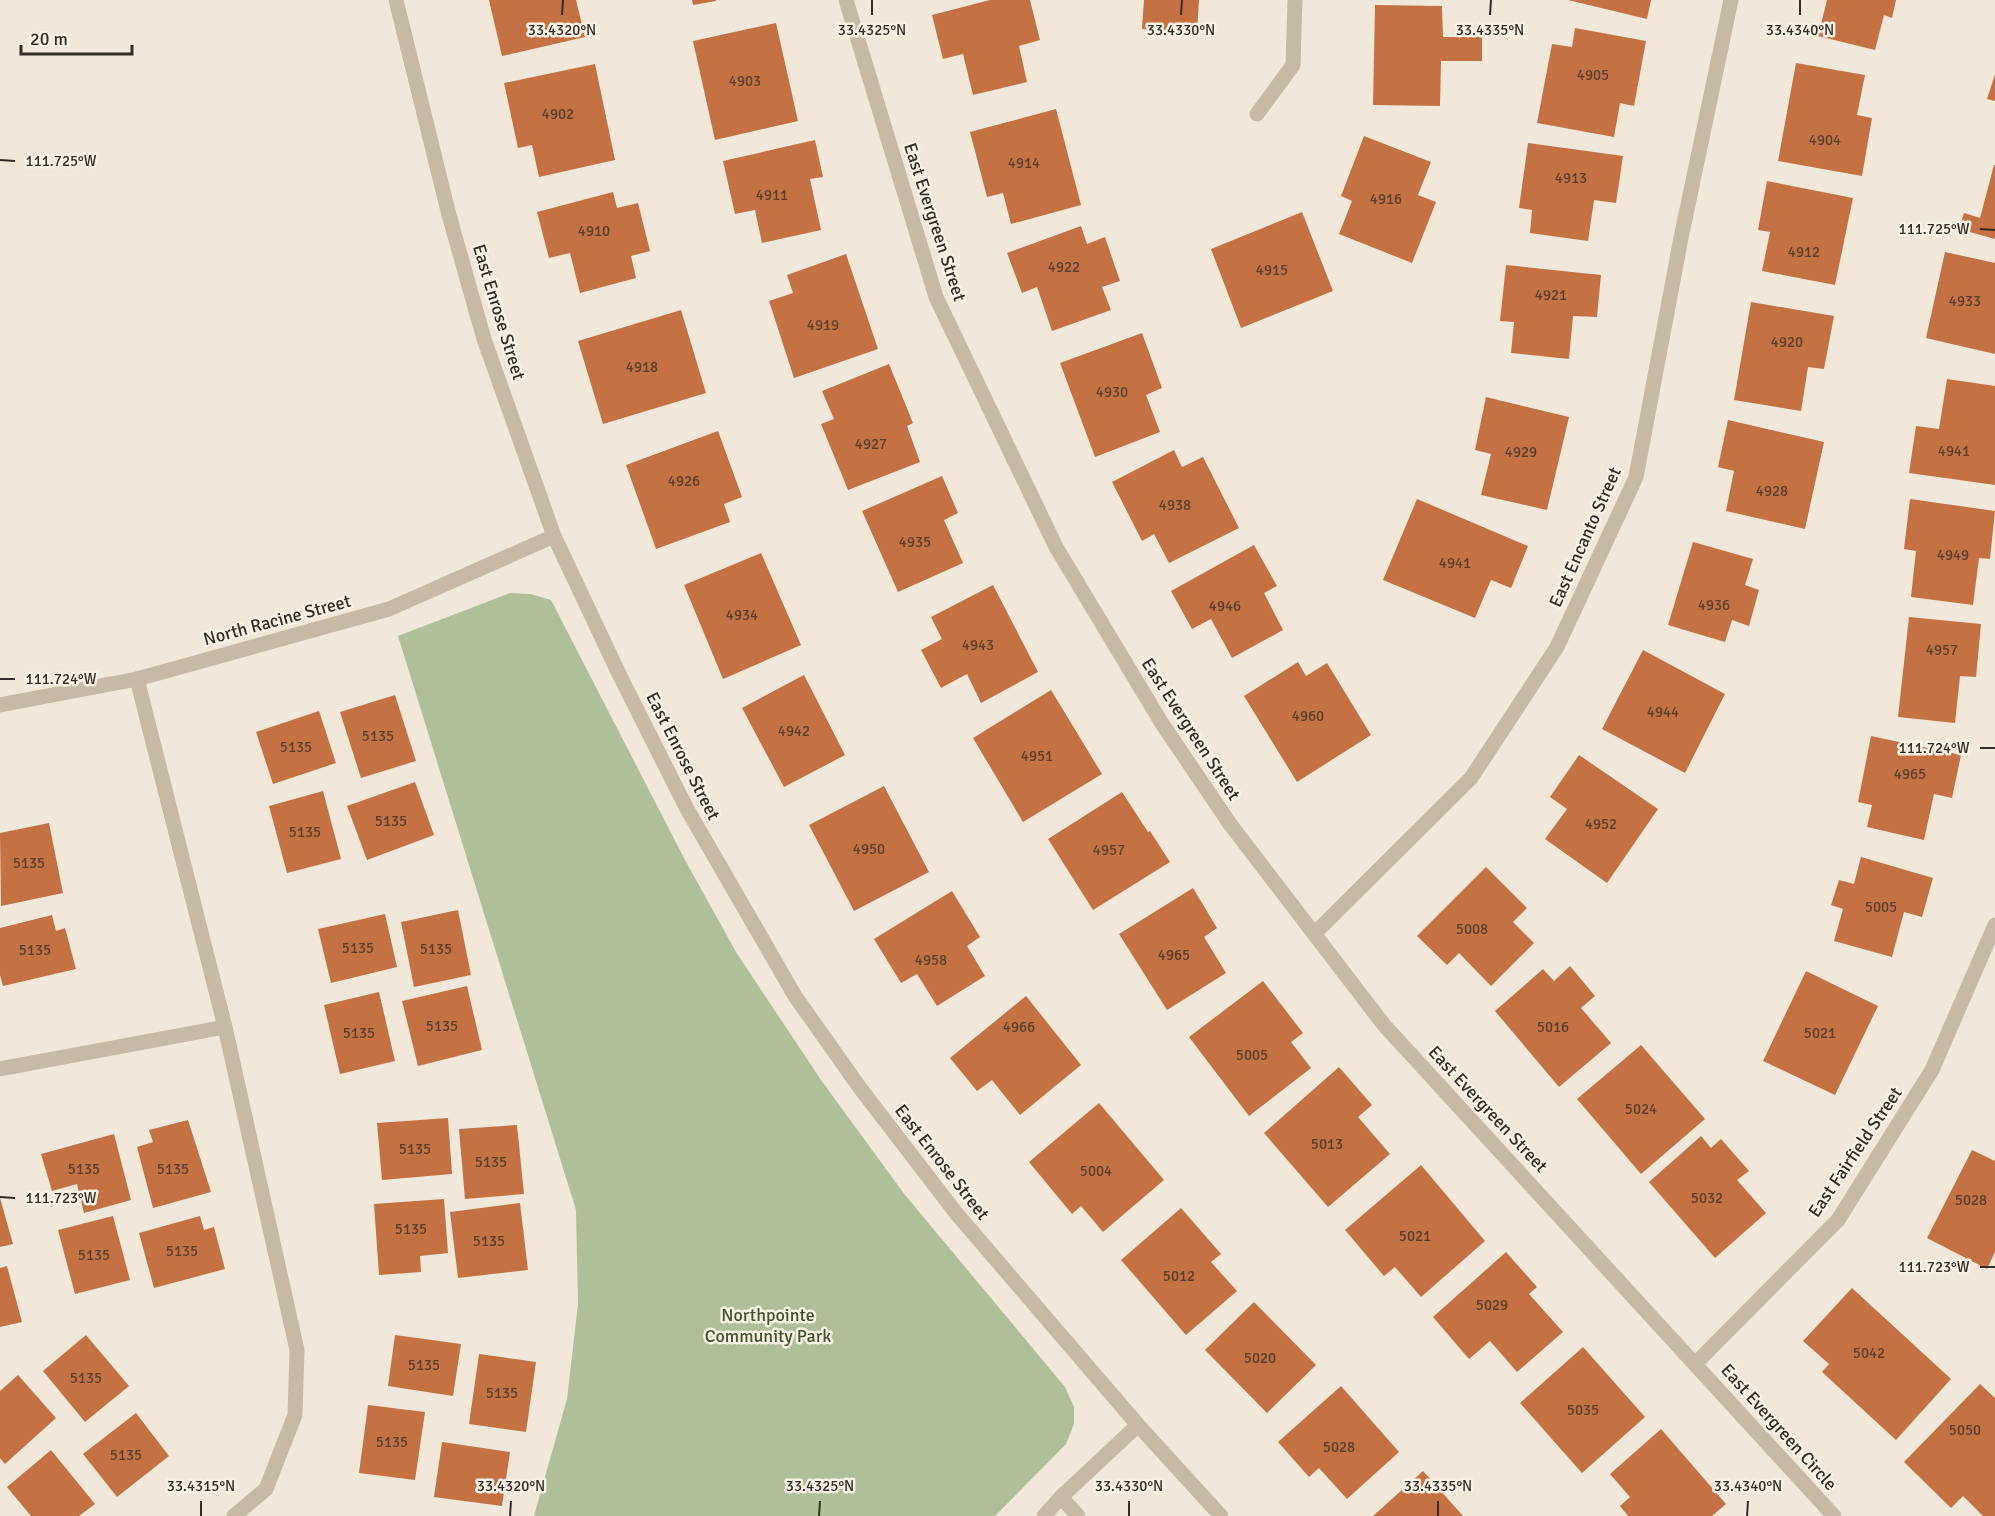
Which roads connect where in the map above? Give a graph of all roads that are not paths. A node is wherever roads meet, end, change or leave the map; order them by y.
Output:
1 (396, 0) edge
2 (846, 0) edge
3 (1295, 0) edge
4 (1731, 0) edge
5 (1257, 114) dead end
6 (554, 536) junction
7 (136, 679) junction
8 (0, 705) edge
9 (1995, 925) edge
10 (1314, 934) junction
11 (225, 1027) junction
12 (0, 1069) edge
13 (1695, 1364) junction
14 (1138, 1425) junction
15 (1061, 1497) junction
16 (234, 1516) edge
17 (1044, 1516) edge
18 (1078, 1516) edge
19 (1221, 1516) edge
20 (1834, 1516) edge

1 - 6 street, East Enrose Street
2 - 10 street, East Evergreen Street
3 - 5 street
4 - 10 street, East Encanto Street
6 - 7 street, North Racine Street
6 - 14 street, East Enrose Street
7 - 8 street, North Racine Street
7 - 11 street
9 - 13 street, East Fairfield Street
10 - 13 street, East Evergreen Street
11 - 12 street
11 - 16 street
13 - 20 street, East Evergreen Circle
14 - 15 street
14 - 19 street, East Enrose Street
15 - 17 street
15 - 18 street

